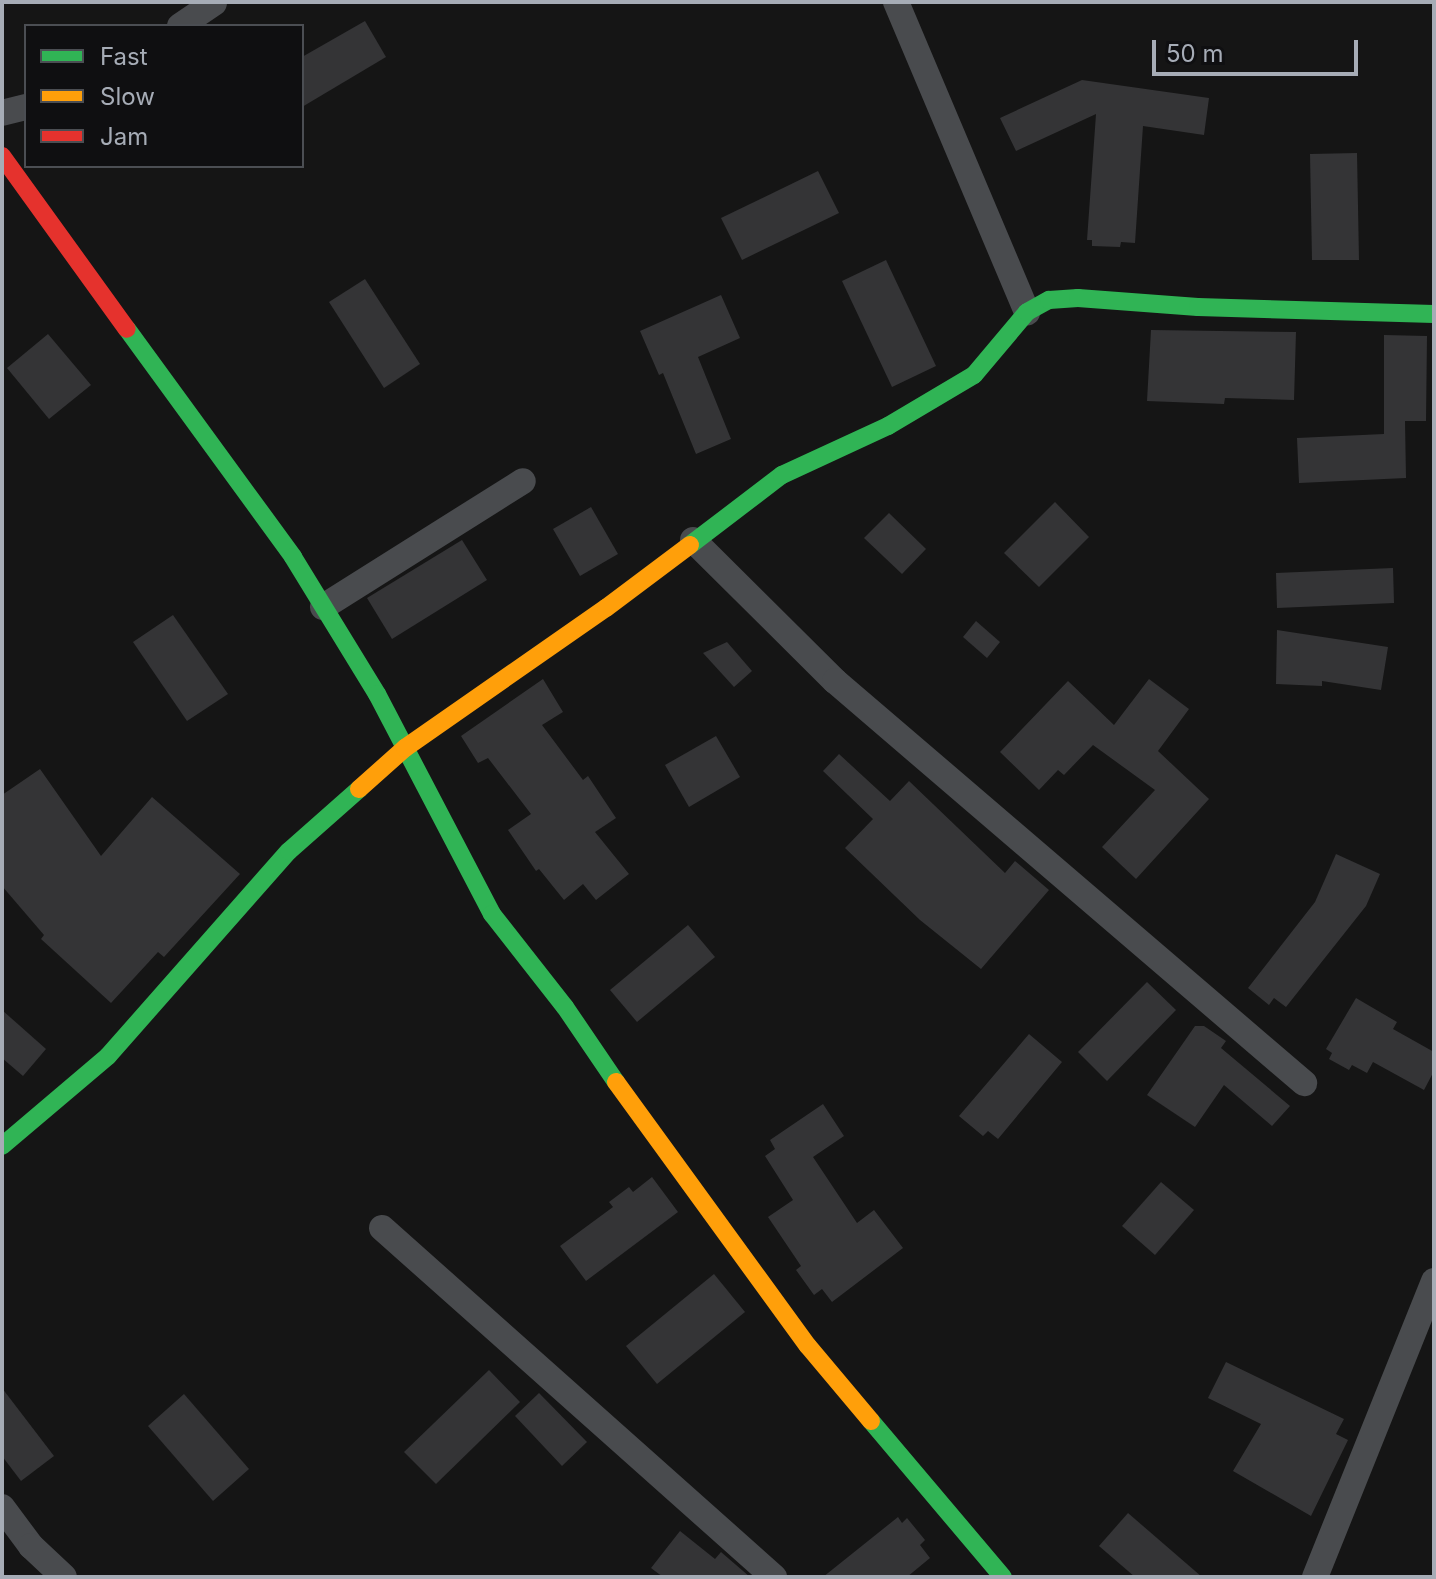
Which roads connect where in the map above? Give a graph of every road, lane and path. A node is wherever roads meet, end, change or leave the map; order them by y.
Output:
1 (896, 2) edge
2 (214, 3) edge
3 (183, 24) edge
4 (24, 108) edge
5 (2, 113) edge
6 (2, 156) edge
7 (1027, 312) junction
8 (1434, 314) edge
9 (523, 481) dead end
10 (693, 540) junction
11 (323, 607) junction
12 (405, 748) junction
13 (1304, 1083) dead end
14 (2, 1146) edge
15 (382, 1228) dead end
16 (1434, 1281) edge
17 (2, 1507) edge
18 (64, 1577) edge
19 (774, 1577) edge
20 (1003, 1577) edge
21 (1315, 1577) edge

1 - 7 street
2 - 3 street
4 - 5 street
6 - 11 street
7 - 8 street
7 - 10 street
9 - 11 street
10 - 12 street
10 - 13 street
11 - 12 street
12 - 14 street
12 - 20 street
15 - 19 street
16 - 21 street
17 - 18 street

